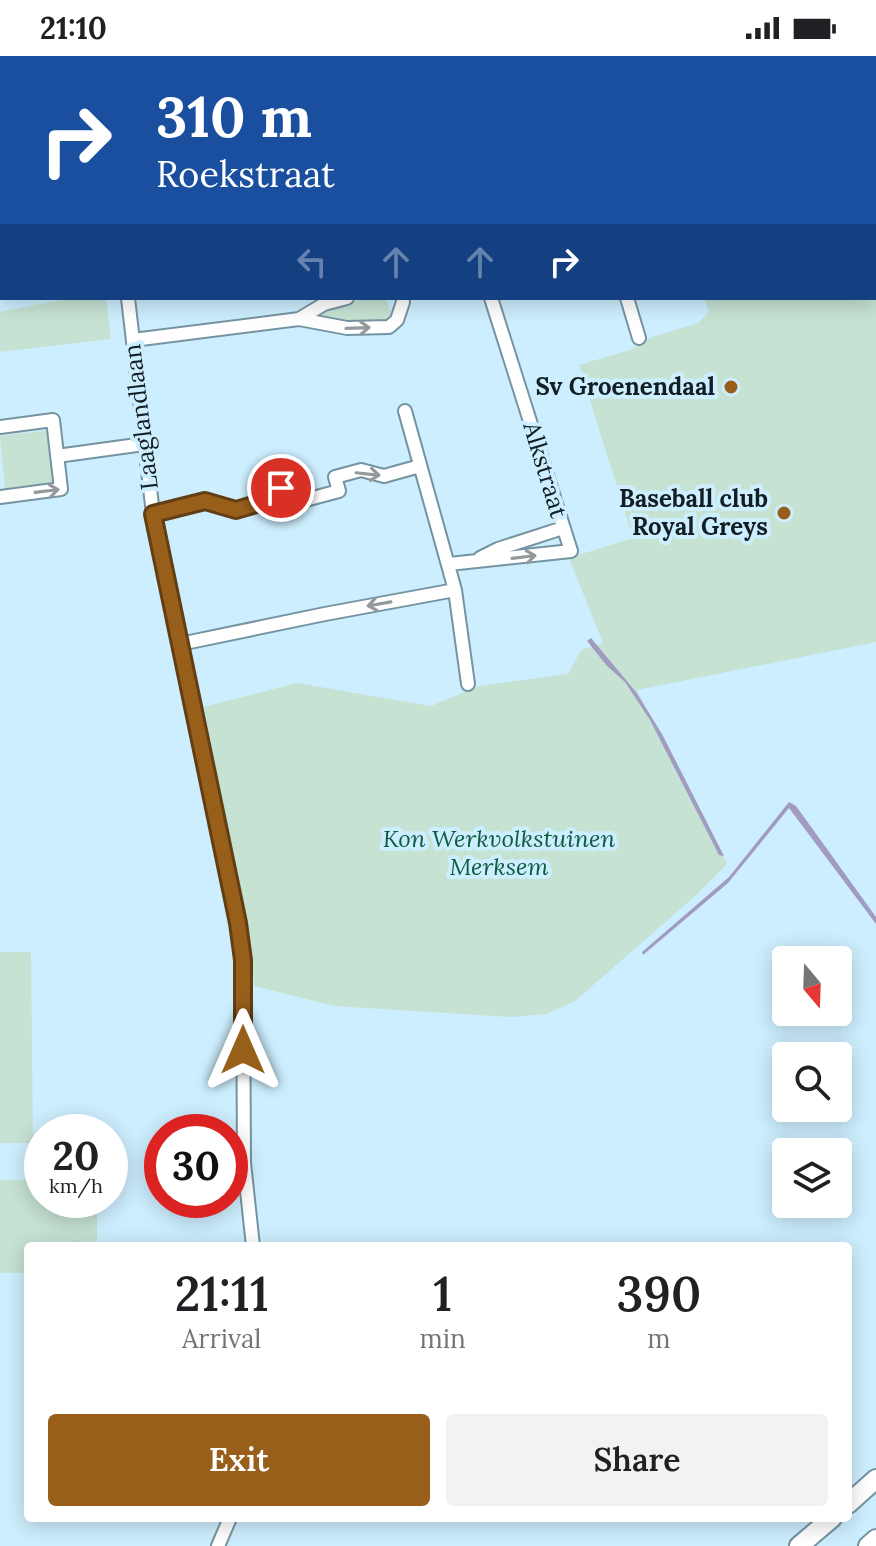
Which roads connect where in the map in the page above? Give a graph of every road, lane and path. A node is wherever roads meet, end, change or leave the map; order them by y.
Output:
1 (128, 300) edge
2 (339, 300) edge
3 (406, 300) edge
4 (492, 300) edge
5 (628, 300) edge
6 (299, 319) junction
7 (639, 338) dead end
8 (133, 340) junction
9 (405, 411) dead end
10 (0, 427) edge
11 (144, 444) junction
12 (57, 456) junction
13 (420, 466) junction
14 (0, 497) edge
15 (153, 514) junction
16 (563, 528) junction
17 (477, 560) junction
18 (449, 564) junction
19 (455, 590) junction
20 (180, 644) junction
21 (468, 684) dead end
22 (253, 1242) edge
23 (876, 1479) edge
24 (852, 1500) edge
25 (228, 1522) edge
26 (827, 1522) edge
27 (876, 1539) edge
28 (218, 1546) edge
29 (799, 1546) edge
30 (868, 1546) edge

1 - 8 street, Laaglandlaan
2 - 6 street
6 -> 3 street
4 - 16 street, Alkstraat
5 - 7 street
6 - 8 street
8 - 11 street, Laaglandlaan
9 - 13 street
10 - 12 street
11 - 12 street
11 - 15 street, Laaglandlaan
14 -> 12 street
15 -> 13 street
13 - 18 street
15 - 20 street, Laaglandlaan
16 - 17 street
17 -> 16 street, Alkstraat
17 - 18 street
18 - 19 street
19 -> 20 street
19 - 21 street
20 - 22 street, Laaglandlaan
23 - 24 highway
25 - 28 street
26 - 29 highway
27 - 30 highway

